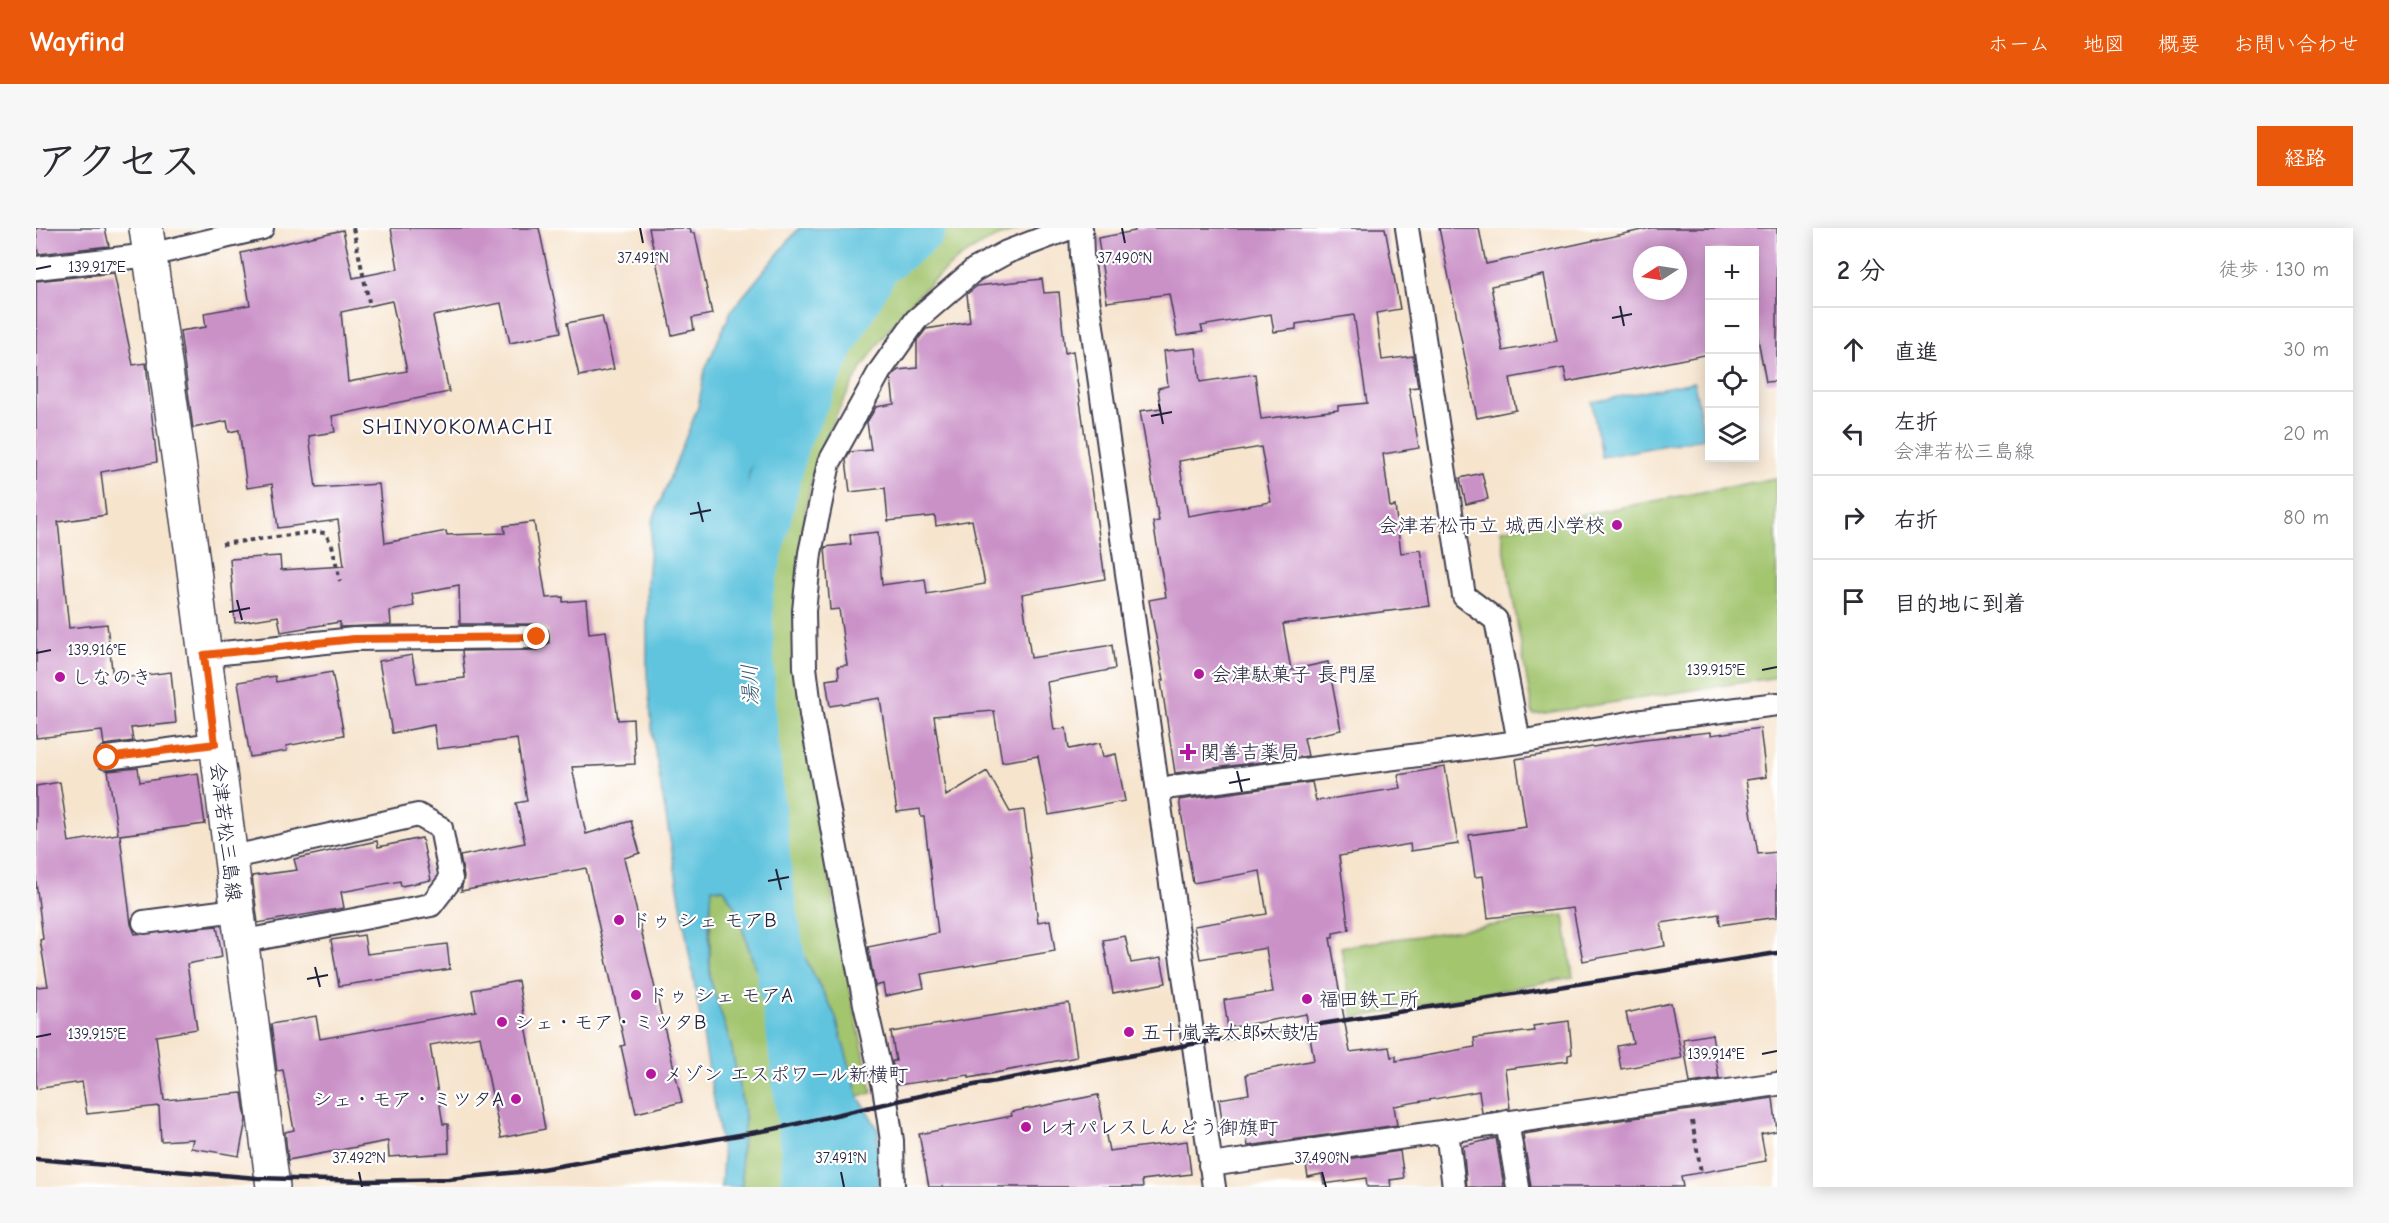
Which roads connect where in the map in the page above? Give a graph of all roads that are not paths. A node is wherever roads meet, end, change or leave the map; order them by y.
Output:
1 (262, 228) edge
2 (1070, 228) edge
3 (1081, 228) edge
4 (1407, 228) edge
5 (148, 241) edge
6 (36, 268) edge
7 (537, 637) dead end
8 (204, 655) junction
9 (1777, 704) edge
10 (1519, 742) junction
11 (215, 744) junction
12 (107, 758) dead end
13 (1172, 787) dead end
14 (229, 858) junction
15 (144, 922) dead end
16 (238, 926) junction
17 (1777, 1084) edge
18 (1507, 1122) junction
19 (1447, 1131) junction
20 (1210, 1165) junction
21 (273, 1187) edge
22 (893, 1187) edge
23 (1214, 1187) edge
24 (1454, 1187) edge
25 (1518, 1187) edge

1 - 5 street
2 - 22 street
3 - 20 street
4 - 10 street
5 - 6 street
5 - 8 main road, 会津若松三島線
7 - 8 street
8 - 11 main road, 会津若松三島線
9 - 10 street
10 - 13 street
11 - 12 street
11 - 14 main road, 会津若松三島線
14 - 16 main road, 会津若松三島線
14 - 16 street
15 - 16 street
16 - 21 main road, 会津若松三島線
17 - 18 street
18 - 19 street
18 - 25 street
19 - 20 street
19 - 24 street
20 - 23 street

